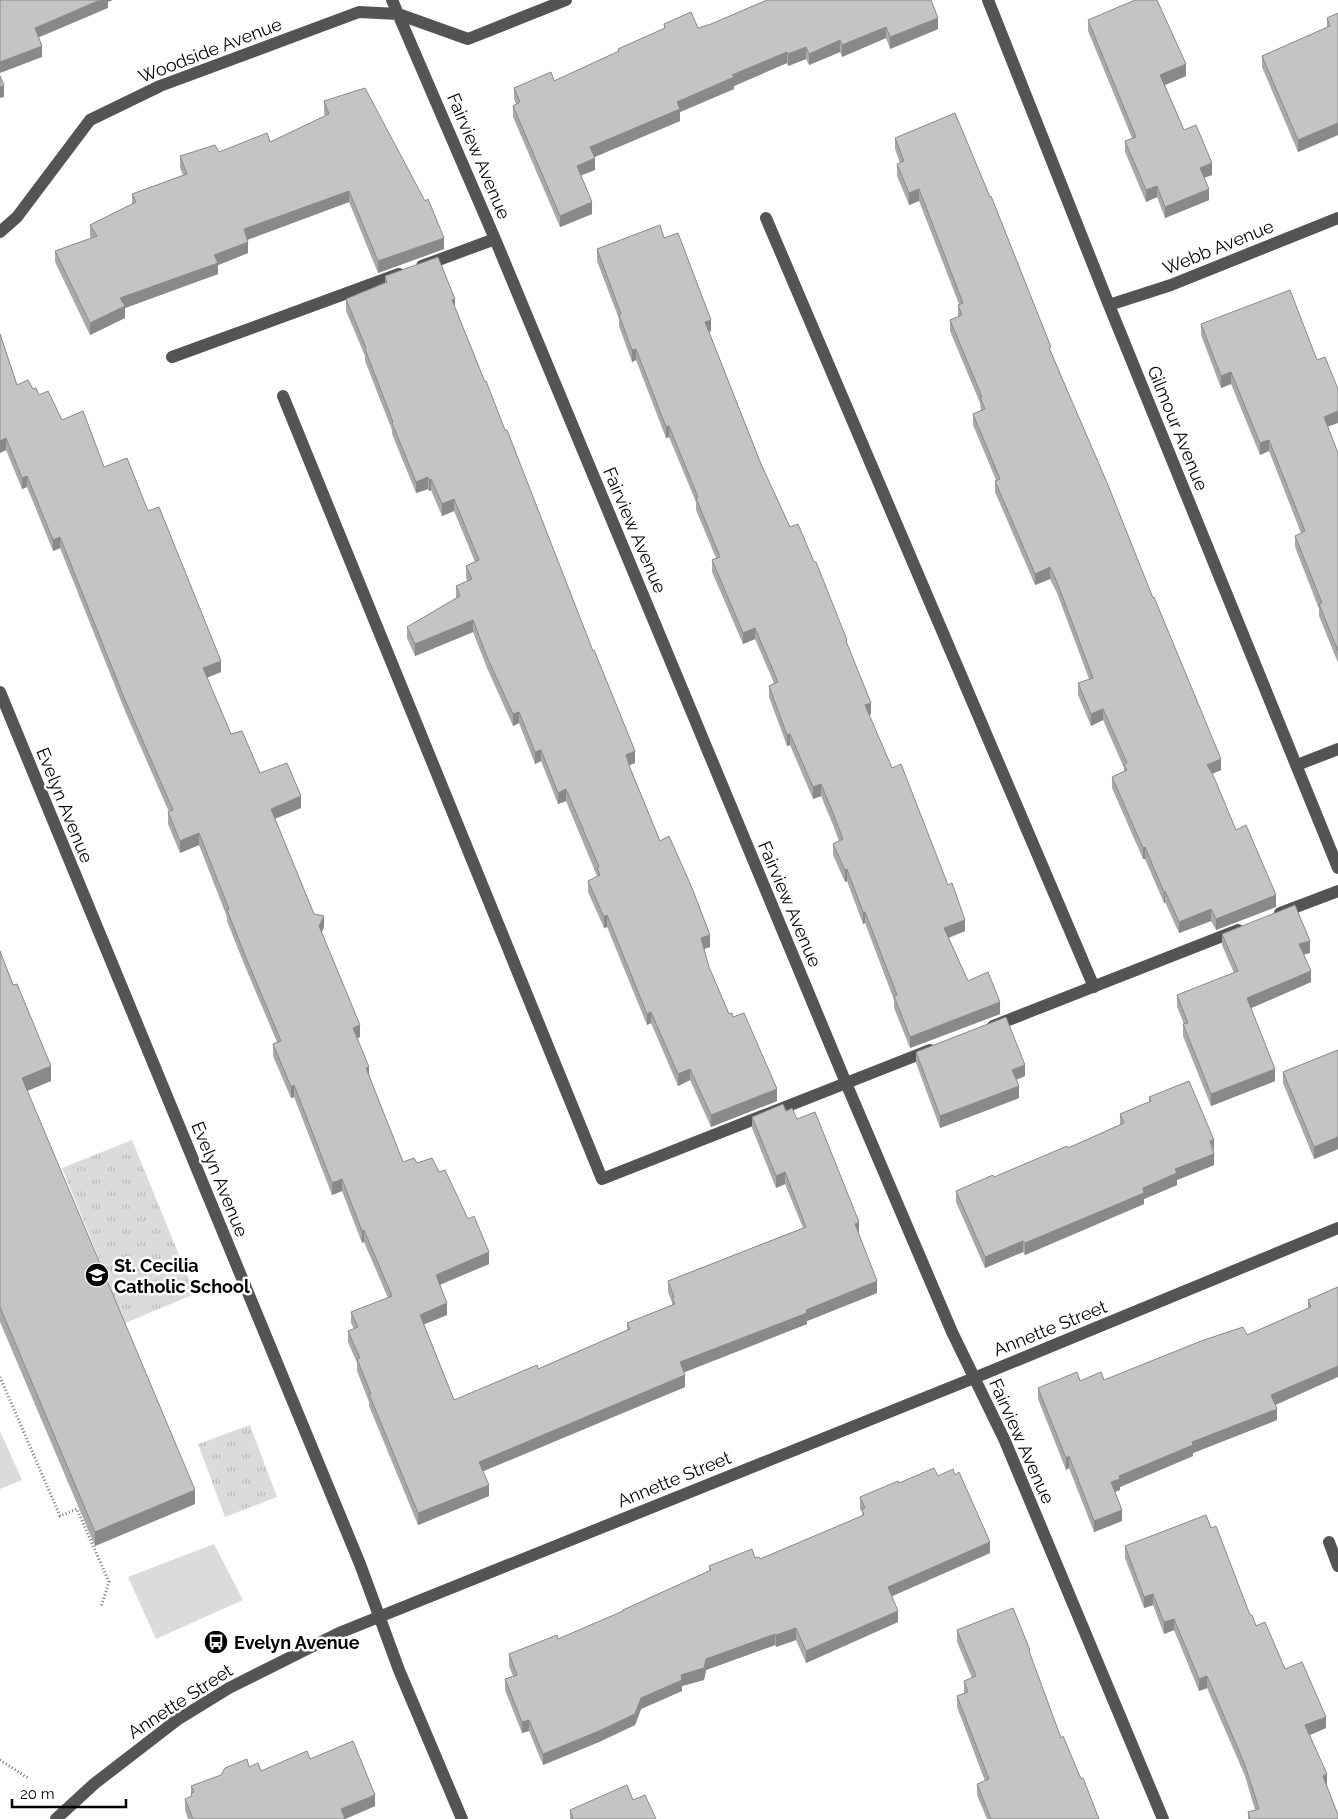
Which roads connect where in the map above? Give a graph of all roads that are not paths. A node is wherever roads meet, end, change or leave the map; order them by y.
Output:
1 (392, 0) edge
2 (566, 0) edge
3 (988, 0) edge
4 (398, 14) junction
5 (766, 218) dead end
6 (1338, 218) edge
7 (0, 232) edge
8 (495, 239) junction
9 (1109, 305) junction
10 (172, 357) dead end
11 (283, 396) dead end
12 (0, 692) edge
13 (1338, 749) edge
14 (1297, 765) junction
15 (1338, 868) edge
16 (1338, 891) edge
17 (1270, 917) edge
18 (1252, 924) edge
19 (1094, 988) junction
20 (977, 1032) edge
21 (941, 1046) edge
22 (846, 1083) junction
23 (1338, 1228) edge
24 (974, 1378) junction
25 (1328, 1542) dead end
26 (1338, 1566) edge
27 (380, 1616) junction
28 (56, 1819) edge
29 (462, 1819) edge
30 (1163, 1819) edge

1 - 4 street, Fairview Avenue
2 - 4 street, Woodside Avenue
3 - 9 street, Gilmour Avenue
4 - 7 street, Woodside Avenue
4 - 8 street, Fairview Avenue
5 - 19 street
6 - 9 street, Webb Avenue
8 - 10 street
8 - 22 street, Fairview Avenue
9 - 14 street, Gilmour Avenue
11 - 22 street
12 - 27 street, Evelyn Avenue
13 - 14 street
14 - 15 street, Gilmour Avenue
16 - 17 street
18 - 19 street
19 - 20 street
21 - 22 street
22 - 24 street, Fairview Avenue
23 - 24 street, Annette Street
24 - 27 street, Annette Street
24 - 30 street, Fairview Avenue
25 - 26 street
27 - 28 street, Annette Street
27 - 29 street, Evelyn Avenue

